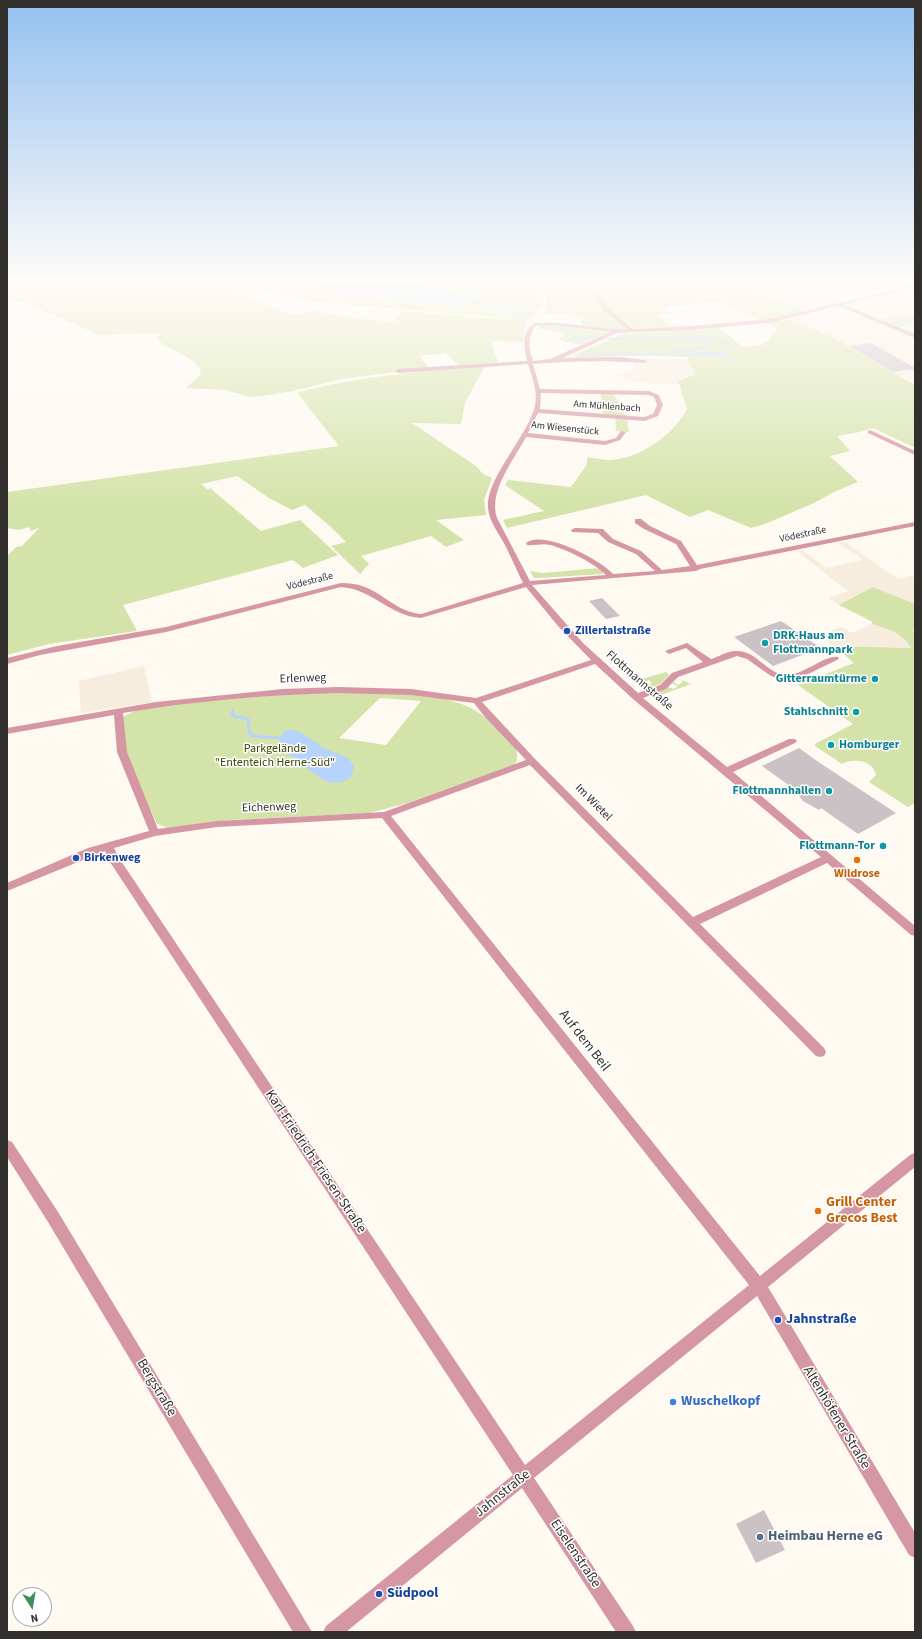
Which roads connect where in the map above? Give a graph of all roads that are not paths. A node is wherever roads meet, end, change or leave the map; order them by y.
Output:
1 (530, 356) edge
2 (562, 356) edge
3 (555, 360) junction
4 (531, 361) junction
5 (644, 361) dead end
6 (398, 372) dead end
7 (539, 391) junction
8 (536, 411) junction
9 (623, 432) dead end
10 (870, 432) dead end
11 (525, 435) junction
12 (915, 453) edge
13 (638, 521) dead end
14 (915, 524) edge
15 (575, 530) dead end
16 (530, 542) dead end
17 (696, 569) junction
18 (661, 573) junction
19 (611, 576) junction
20 (527, 584) junction
21 (670, 651) dead end
22 (835, 659) dead end
23 (7, 661) edge
24 (596, 661) junction
25 (710, 663) junction
26 (636, 697) junction
27 (477, 701) junction
28 (118, 711) junction
29 (7, 731) edge
30 (792, 740) dead end
31 (532, 761) junction
32 (726, 771) junction
33 (385, 815) junction
34 (155, 833) junction
35 (108, 846) junction
36 (828, 858) junction
37 (7, 886) edge
38 (693, 922) junction
39 (915, 932) edge
40 (820, 1052) dead end
41 (7, 1146) edge
42 (915, 1159) edge
43 (758, 1286) junction
44 (525, 1476) junction
45 (915, 1549) edge
46 (303, 1632) edge
47 (332, 1632) edge
48 (627, 1632) edge

1 - 4 street
2 - 3 street
3 - 4 street
3 - 5 street
4 - 6 street
4 - 7 street
7 - 8 street
7 - 8 street, Am Mühlenbach
8 - 11 street
9 - 11 street, Am Wiesenstück
10 - 12 street
11 - 20 street
13 - 17 street
14 - 17 street, Vödestraße
15 - 18 street
16 - 19 street
17 - 18 street, Vödestraße
18 - 19 street, Vödestraße
19 - 20 street, Vödestraße
20 - 23 street, Vödestraße
20 - 24 street, Flottmannstraße
21 - 25 street
22 - 25 street
24 - 26 street, Flottmannstraße
24 - 27 street, Erlenweg
25 - 26 street
26 - 32 street, Flottmannstraße
27 - 28 street, Erlenweg
27 - 31 street, Im Wietel
28 - 29 street, Erlenweg
28 - 34 street
30 - 32 street
31 - 33 street, Eichenweg
31 - 38 street, Im Wietel
32 - 36 street, Flottmannstraße
33 - 34 street, Eichenweg
33 - 43 street, Auf dem Beil
34 - 35 street, Eichenweg
35 - 37 street, Eichenweg
35 - 44 street, Karl-Friedrich-Friesen-Straße
36 - 38 street
36 - 39 street, Flottmannstraße
38 - 40 street, Im Wietel
41 - 46 street, Bergstraße
42 - 43 street, Jahnstraße
43 - 44 street, Jahnstraße
43 - 45 street, Altenhöfener Straße
44 - 47 street, Jahnstraße
44 - 48 street, Eiselenstraße

